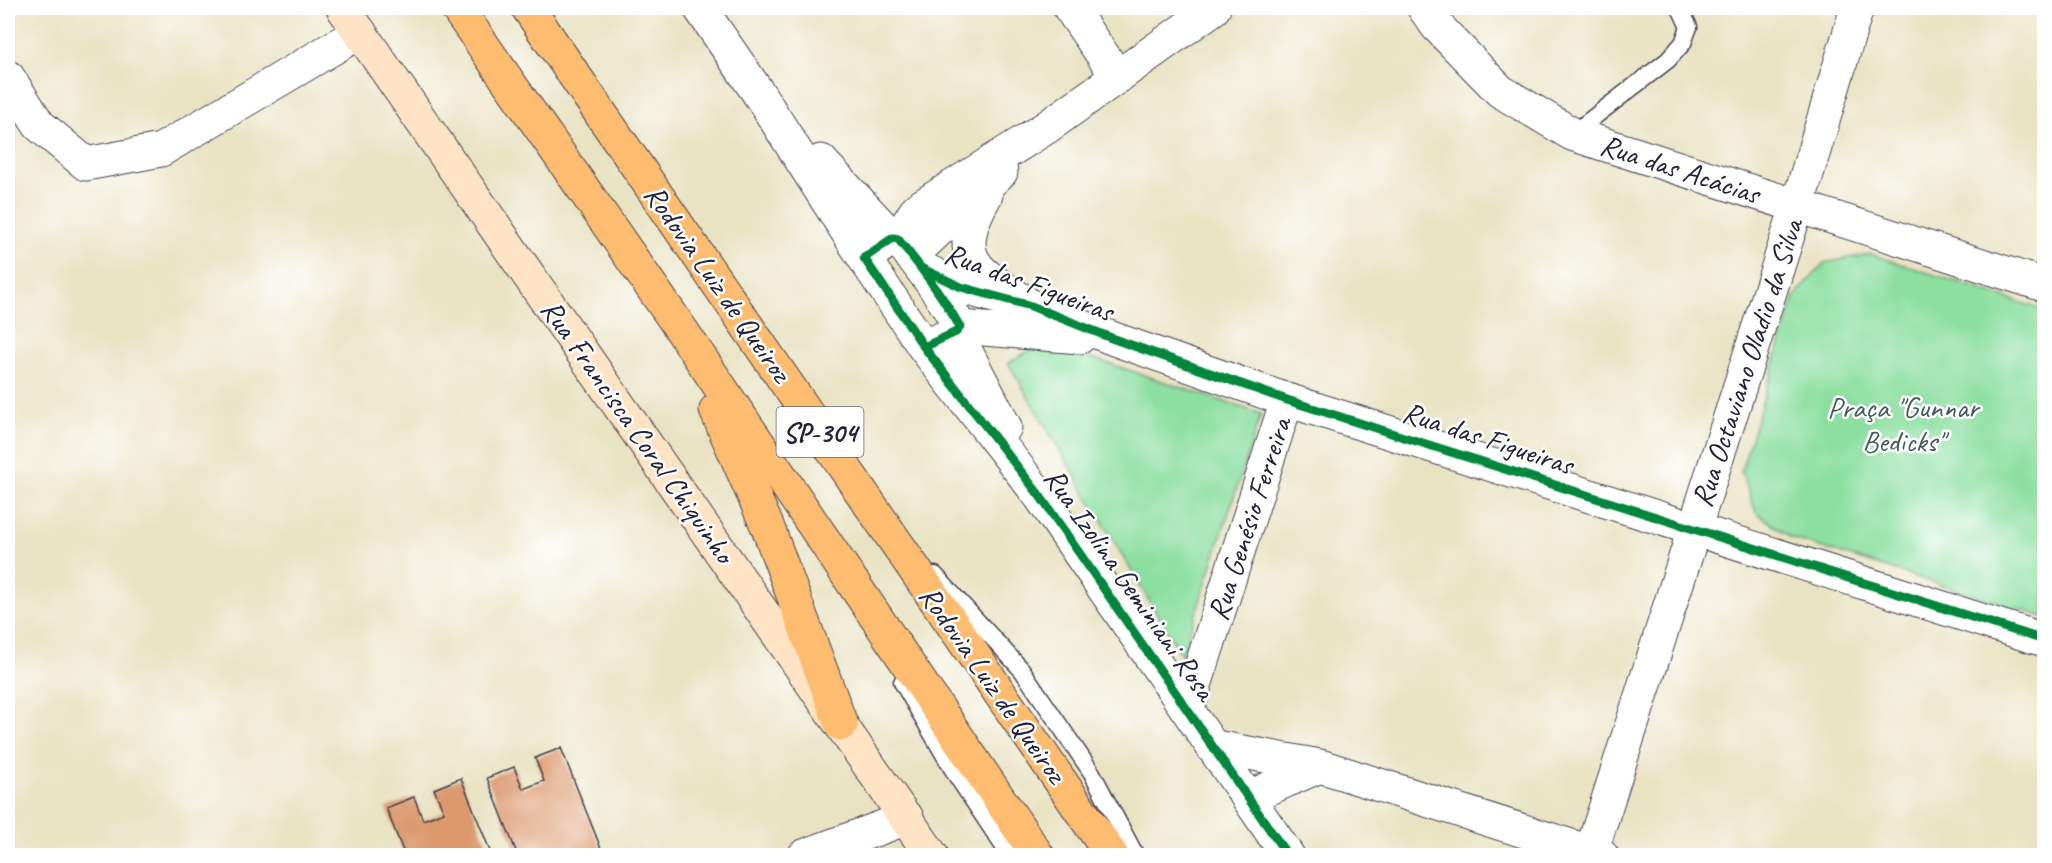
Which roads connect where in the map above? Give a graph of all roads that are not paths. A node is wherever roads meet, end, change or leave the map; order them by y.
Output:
1 (458, 8) edge
2 (528, 8) edge
3 (700, 8) edge
4 (1070, 8) edge
5 (1214, 8) edge
6 (1424, 8) edge
7 (1680, 8) edge
8 (1857, 8) edge
9 (351, 20) edge
10 (8, 77) edge
11 (1118, 77) junction
12 (759, 93) junction
13 (1047, 127) junction
14 (1572, 134) junction
15 (997, 177) junction
16 (1797, 207) junction
17 (906, 250) junction
18 (864, 258) junction
19 (2044, 285) edge
20 (1031, 306) junction
21 (674, 319) junction
22 (958, 329) junction
23 (1114, 339) junction
24 (924, 347) junction
25 (1287, 400) junction
26 (1040, 496) junction
27 (867, 501) junction
28 (797, 502) junction
29 (1694, 529) junction
30 (2044, 640) edge
31 (1188, 707) junction
32 (842, 724) junction
33 (1215, 747) junction
34 (1320, 766) junction
35 (1248, 797) junction
36 (907, 818) junction
37 (1595, 854) edge
38 (804, 855) edge
39 (932, 855) edge
40 (1010, 855) edge
41 (1038, 855) edge
42 (1112, 855) edge
43 (1136, 855) edge
44 (1288, 855) edge

1 - 21 highway, Rodovia Luiz de Queiroz / SP-304
2 - 27 highway, Rodovia Luiz de Queiroz / SP-304
3 - 12 street
4 - 11 street
5 - 11 street
6 - 14 street, Rua das Acácias
7 - 14 lane
8 - 16 street, Rua Octaviano Oladio da Silva
9 - 10 street
9 - 32 main road, Rua Francisca Coral Chiquinho
11 - 13 street
12 - 17 street
12 - 18 street
13 - 15 street
13 - 17 street
14 - 16 street, Rua das Acácias
15 - 17 street
15 - 20 street
16 - 19 street, Rua das Acácias
16 - 29 street, Rua Octaviano Oladio da Silva
17 - 18 street
17 - 20 street, Rua das Figueiras
17 - 22 street, Rua Izolina Geminiani Rosa
18 - 24 street, Rua Izolina Geminiani Rosa
20 - 23 street, Rua das Figueiras
21 - 28 highway, Rodovia Luiz de Queiroz / SP-304
21 - 32 highway
22 - 23 street, Rua das Figueiras
22 - 24 street
22 - 26 street, Rua Izolina Geminiani Rosa
23 - 25 street, Rua das Figueiras
24 - 26 street, Rua Izolina Geminiani Rosa
25 - 29 street, Rua das Figueiras
25 - 31 street, Rua Genésio Ferreira
26 - 31 street, Rua Izolina Geminiani Rosa
27 - 42 highway, Rodovia Luiz de Queiroz / SP-304
27 - 43 lane
28 - 40 lane
28 - 41 highway, Rodovia Luiz de Queiroz / SP-304
29 - 30 street, Rua das Figueiras
29 - 37 street, Rua Octaviano Oladio da Silva
31 - 33 street, Rua Izolina Geminiani Rosa
32 - 36 main road, Rua Francisca Coral Chiquinho
33 - 34 street
33 - 35 street, Rua Izolina Geminiani Rosa
34 - 35 street
34 - 37 street
35 - 44 street, Rua Izolina Geminiani Rosa
36 - 38 street
36 - 39 main road, Rua Francisca Coral Chiquinho

